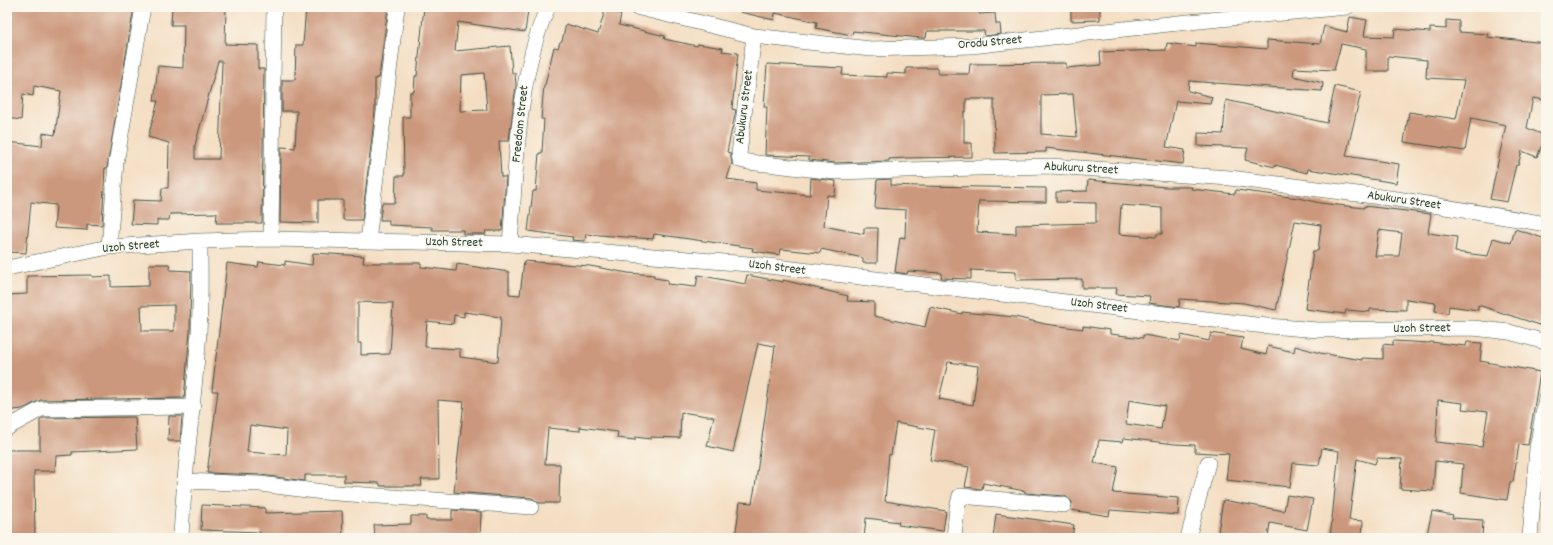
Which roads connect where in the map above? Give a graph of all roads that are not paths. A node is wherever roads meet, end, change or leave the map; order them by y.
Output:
1 (143, 7) edge
2 (274, 7) edge
3 (398, 7) edge
4 (548, 7) edge
5 (636, 7) edge
6 (1347, 7) edge
7 (754, 36) junction
8 (1546, 224) edge
9 (271, 239) junction
10 (200, 241) junction
11 (368, 241) junction
12 (510, 244) junction
13 (109, 247) junction
14 (7, 268) edge
15 (1546, 342) edge
16 (1546, 397) edge
17 (193, 407) junction
18 (7, 428) edge
19 (1208, 463) dead end
20 (184, 480) junction
21 (1064, 505) dead end
22 (531, 507) dead end
23 (181, 538) edge
24 (954, 538) edge
25 (1188, 538) edge
26 (1530, 538) edge

1 - 13 street
2 - 9 street
3 - 11 street
4 - 12 street, Freedom Street
5 - 7 street, Orodu Street
6 - 7 street, Orodu Street
7 - 8 street, Abukuru Street
9 - 10 street, Uzoh Street
9 - 11 street, Uzoh Street
10 - 13 street, Uzoh Street
10 - 17 street
11 - 12 street, Uzoh Street
12 - 15 street, Uzoh Street
13 - 14 street, Uzoh Street
16 - 26 street
17 - 18 street
17 - 20 street
19 - 25 street
20 - 22 street
20 - 23 street
21 - 24 street

